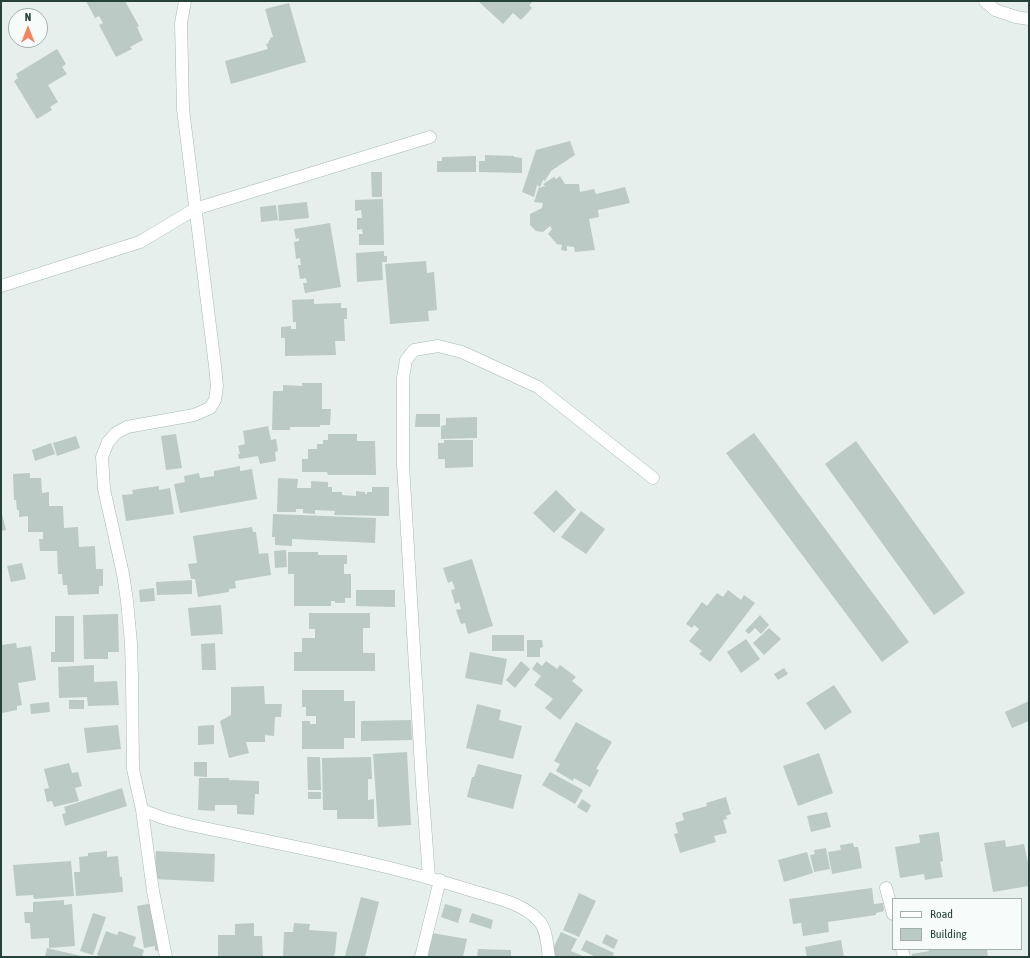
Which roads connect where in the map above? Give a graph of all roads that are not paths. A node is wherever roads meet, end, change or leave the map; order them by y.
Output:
1 (185, 1) edge
2 (985, 1) edge
3 (1029, 19) edge
4 (430, 137) dead end
5 (195, 209) junction
6 (1, 286) edge
7 (653, 478) dead end
8 (142, 810) junction
9 (435, 879) junction
10 (886, 888) dead end
11 (892, 910) edge
12 (166, 957) edge
13 (421, 957) edge
14 (549, 957) edge

1 - 5 street
2 - 3 street
4 - 5 street
5 - 6 street
5 - 8 street
7 - 9 street
8 - 9 street
8 - 12 street
9 - 13 street
9 - 14 street
10 - 11 street

